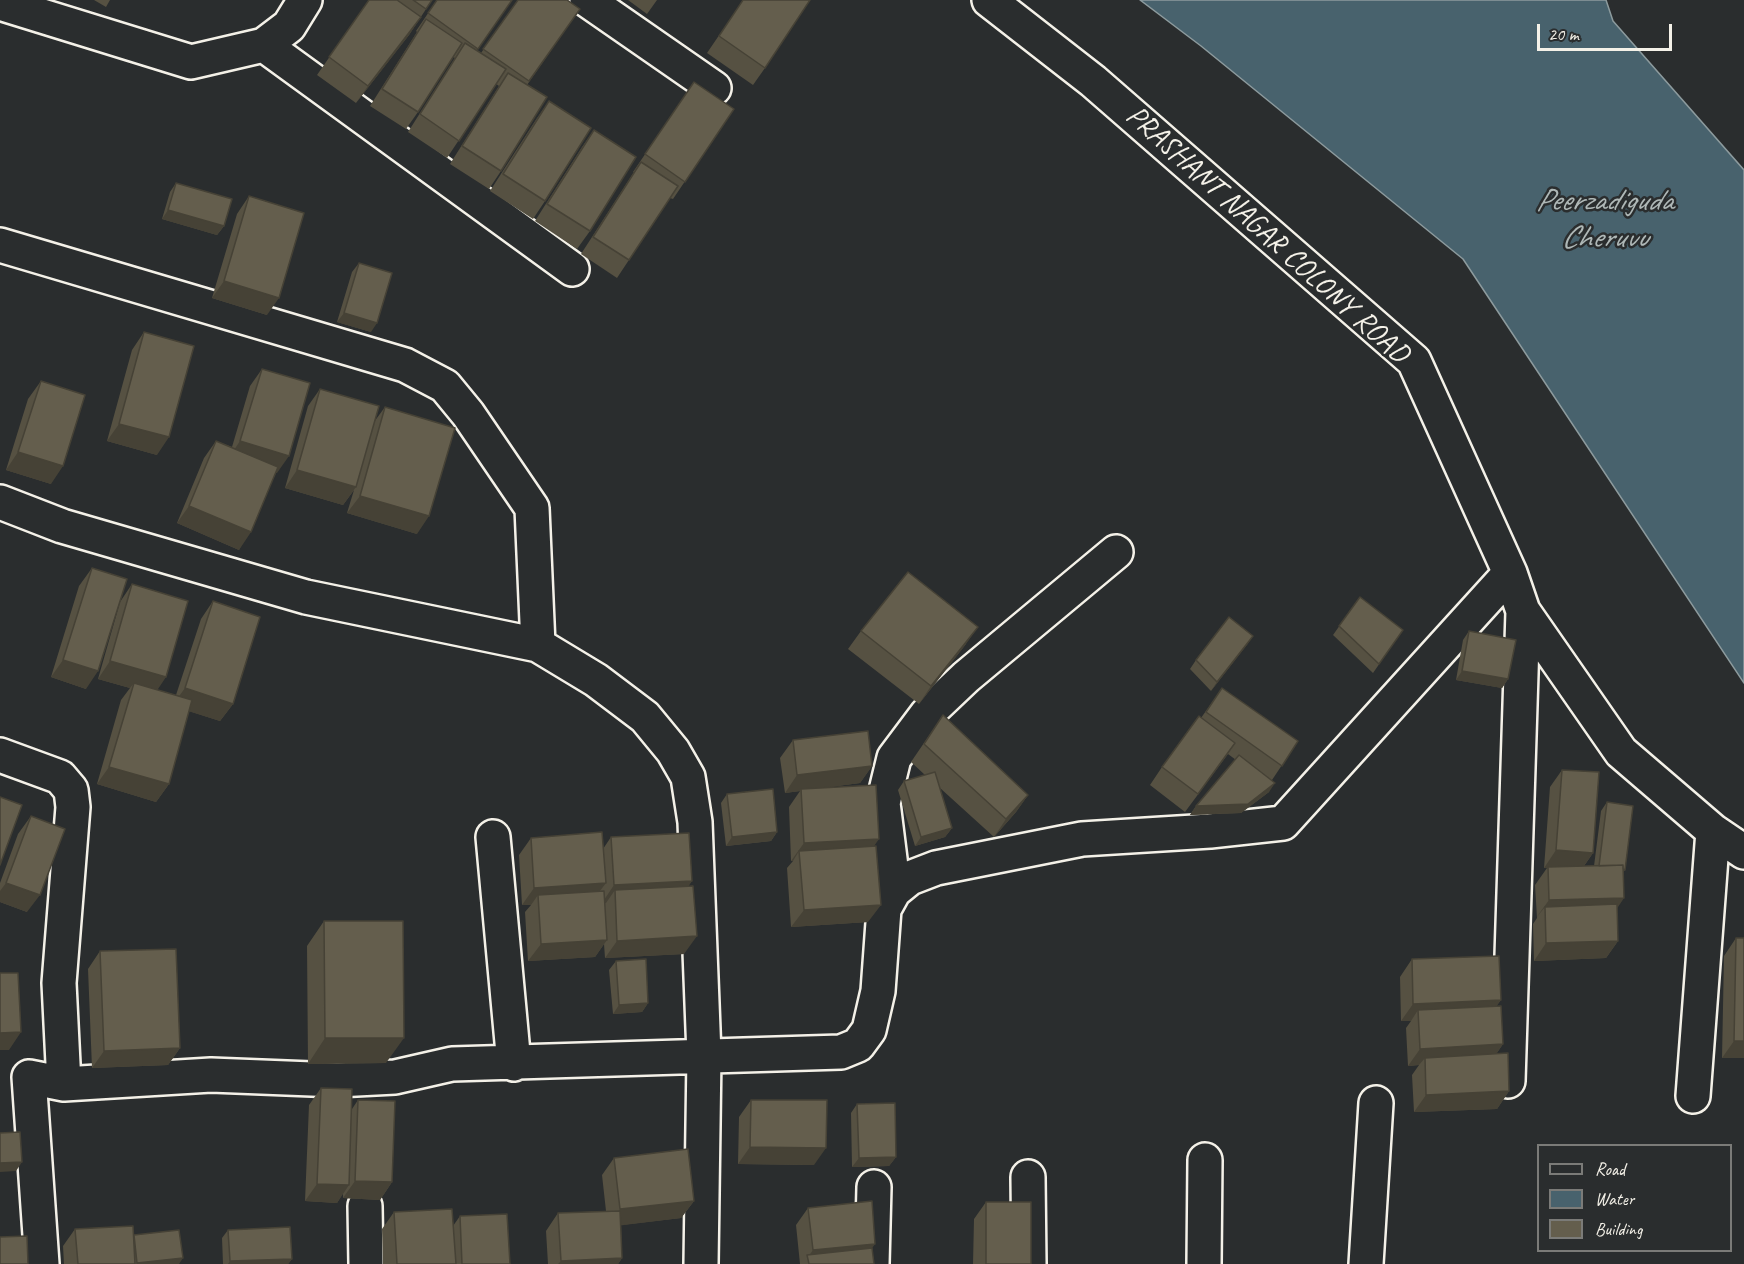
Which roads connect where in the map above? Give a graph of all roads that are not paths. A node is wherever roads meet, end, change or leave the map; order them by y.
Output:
1 (305, 0) edge
2 (587, 0) edge
3 (989, 0) edge
4 (0, 3) edge
5 (264, 45) junction
6 (714, 88) dead end
7 (0, 245) edge
8 (572, 269) dead end
9 (0, 502) edge
10 (1116, 552) dead end
11 (1510, 573) junction
12 (1523, 611) junction
13 (538, 645) junction
14 (0, 754) edge
15 (1713, 831) junction
16 (493, 837) dead end
17 (1744, 852) edge
18 (894, 891) junction
19 (704, 1055) junction
20 (514, 1064) junction
21 (1508, 1081) edge
22 (64, 1084) junction
23 (1693, 1096) dead end
24 (1376, 1103) dead end
25 (1205, 1160) dead end
26 (1028, 1177) dead end
27 (874, 1187) dead end
28 (365, 1206) dead end
29 (42, 1264) edge
30 (366, 1264) edge
31 (701, 1264) edge
32 (872, 1264) edge
33 (1029, 1264) edge
34 (1204, 1264) edge
35 (1366, 1264) edge

1 - 5 street
2 - 6 street
3 - 11 street, PRASHANT NAGAR COLONY ROAD
4 - 5 street
5 - 8 street
7 - 13 street
9 - 13 street
10 - 18 street
11 - 12 street, PRASHANT NAGAR COLONY ROAD
11 - 18 street
12 - 15 street, PRASHANT NAGAR COLONY ROAD
12 - 21 street
13 - 19 street
14 - 22 street
15 - 17 street, PRASHANT NAGAR COLONY ROAD
15 - 23 street
16 - 20 street
18 - 19 street
19 - 20 street
19 - 31 street
20 - 22 street
22 - 29 street
24 - 35 street
25 - 34 street
26 - 33 street
27 - 32 street
28 - 30 street

